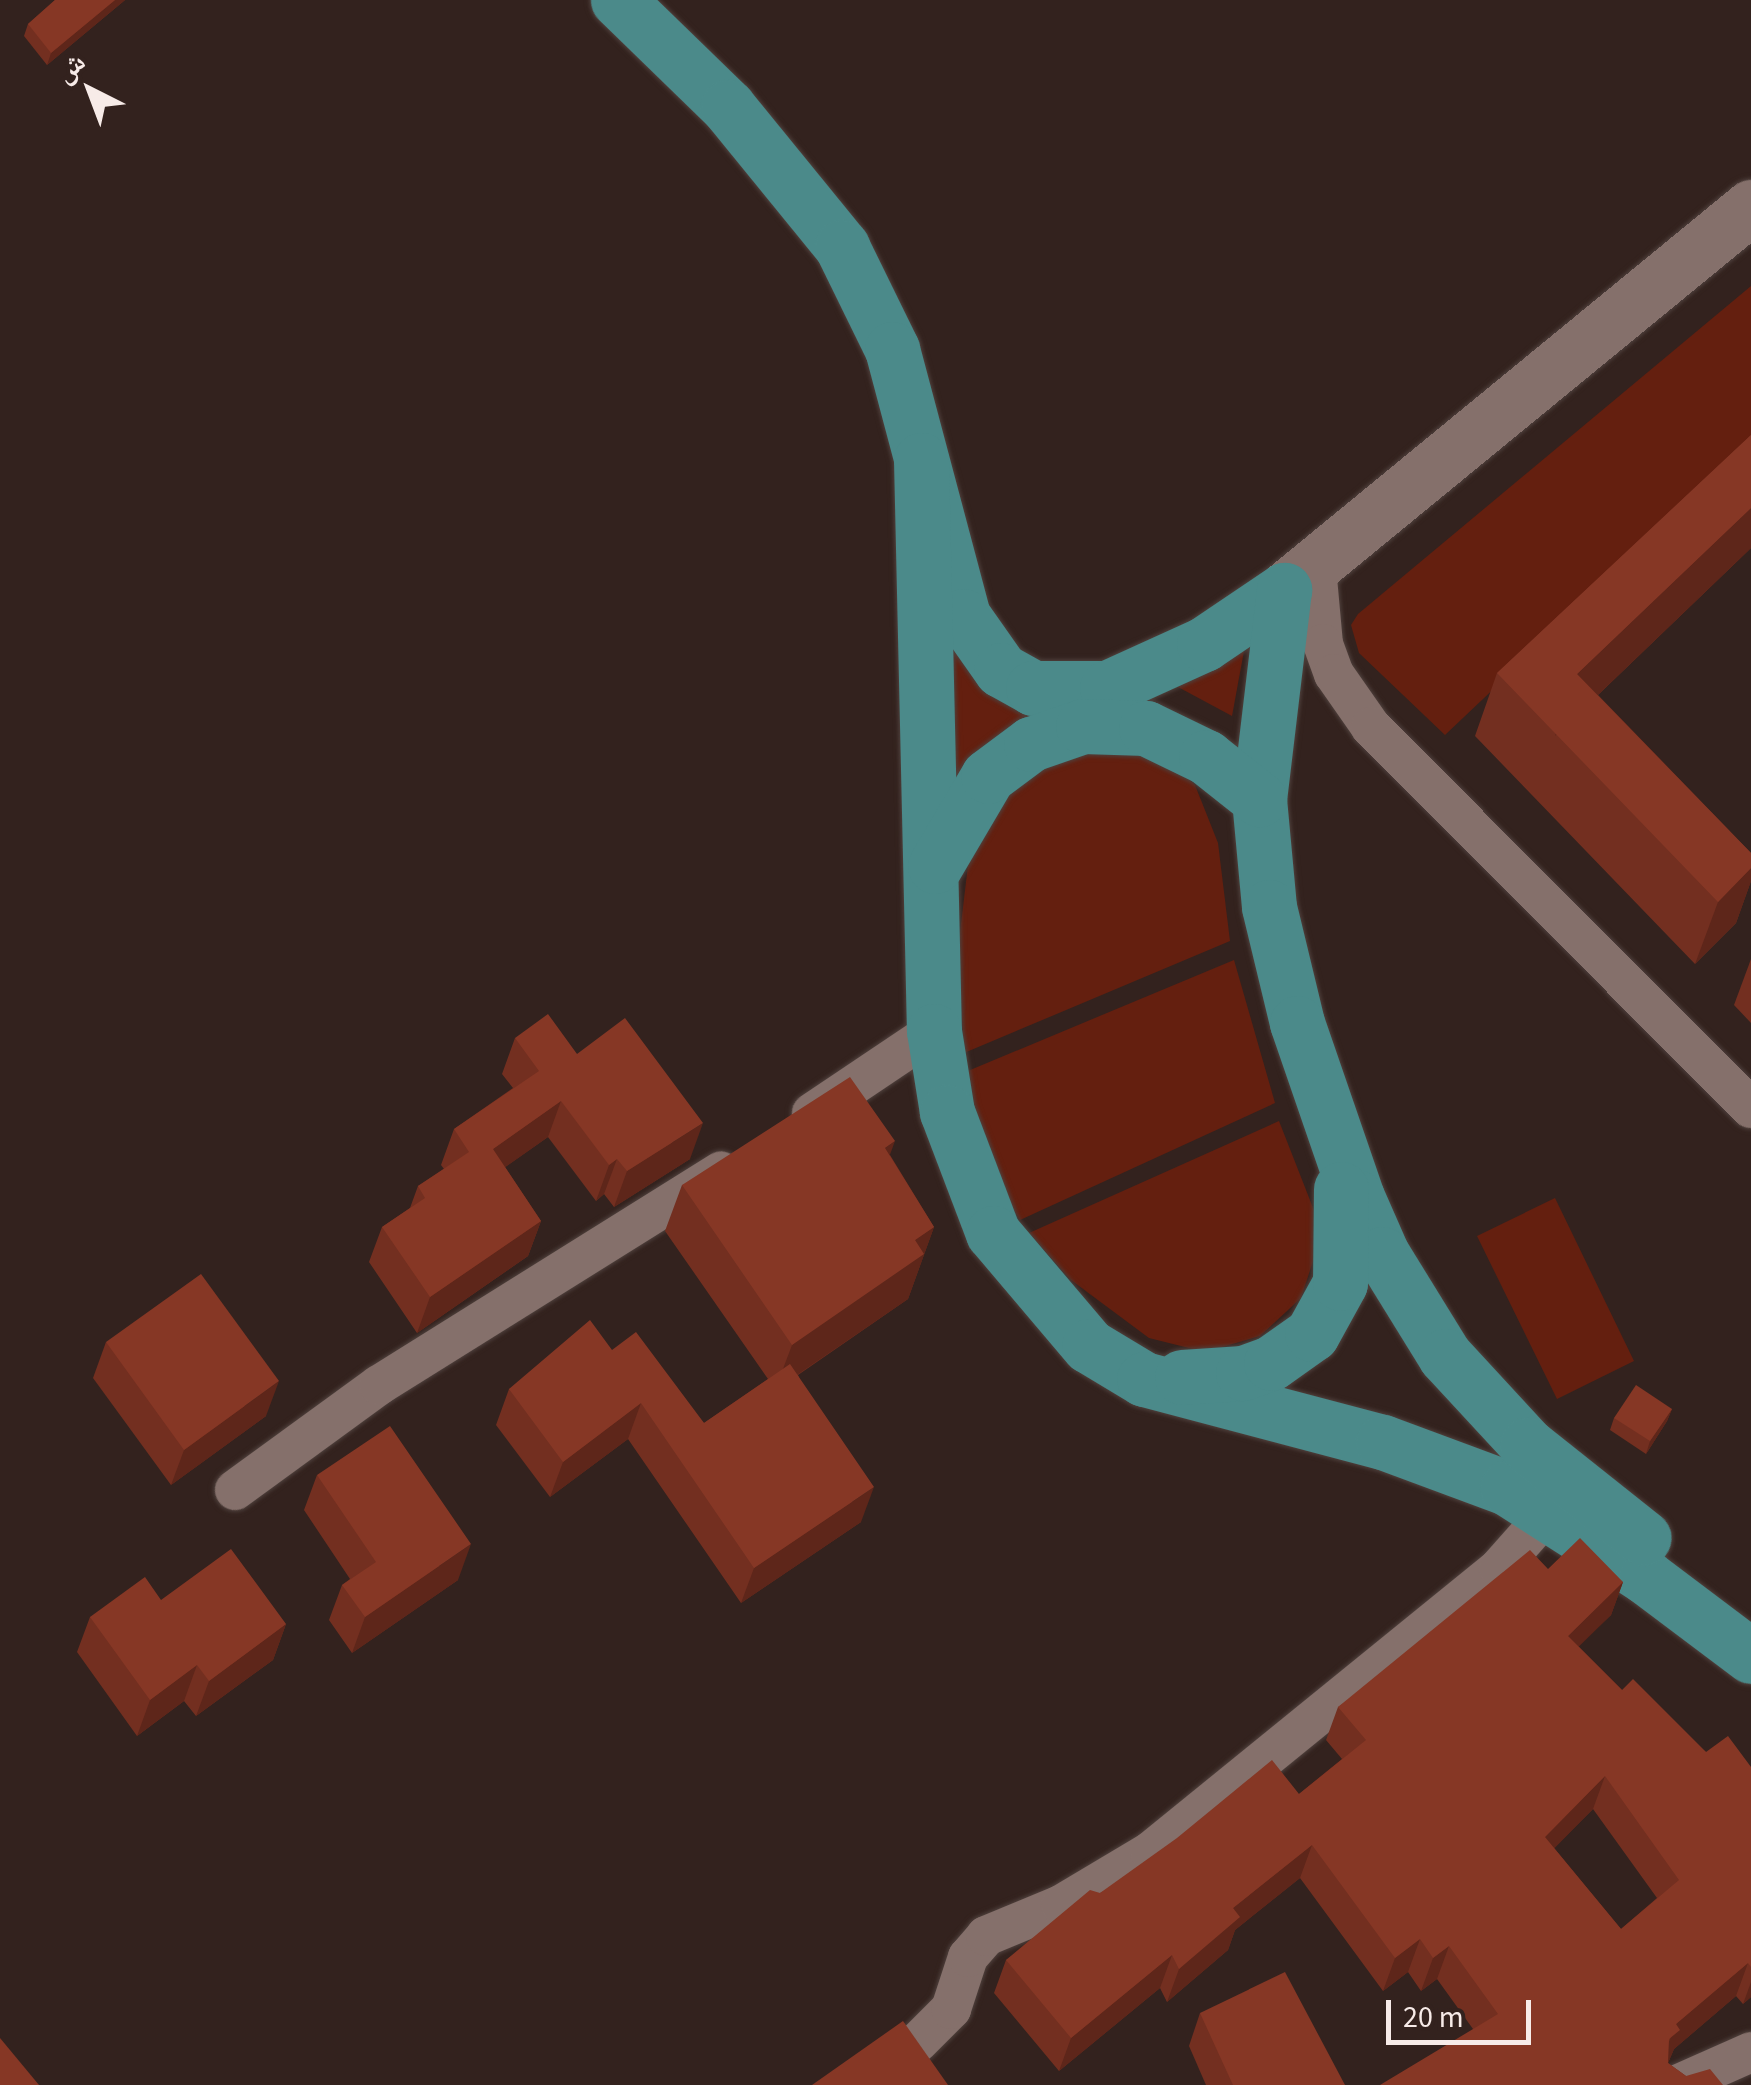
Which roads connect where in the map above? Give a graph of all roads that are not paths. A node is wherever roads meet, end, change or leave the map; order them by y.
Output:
1 (618, 0) edge
2 (1751, 207) edge
3 (921, 460) junction
4 (1300, 578) junction
5 (1110, 706) junction
6 (1260, 799) junction
7 (932, 870) junction
8 (934, 1031) junction
9 (1751, 1108) edge
10 (1339, 1140) junction
11 (1144, 1378) junction
12 (235, 1490) dead end
13 (1561, 1499) junction
14 (1751, 1617) edge
15 (1751, 1656) edge
16 (918, 2042) edge
17 (1751, 2052) edge
18 (1678, 2085) edge

1 - 3 main road
2 - 4 street
3 - 5 main road
3 - 7 main road
4 - 5 main road
4 - 6 main road
4 - 9 street
5 - 6 main road
5 - 7 main road
6 - 10 main road
7 - 8 main road
8 - 11 main road
8 - 12 street
10 - 11 main road
10 - 13 main road
11 - 13 main road
13 - 14 main road
13 - 15 main road
13 - 16 street
17 - 18 street

